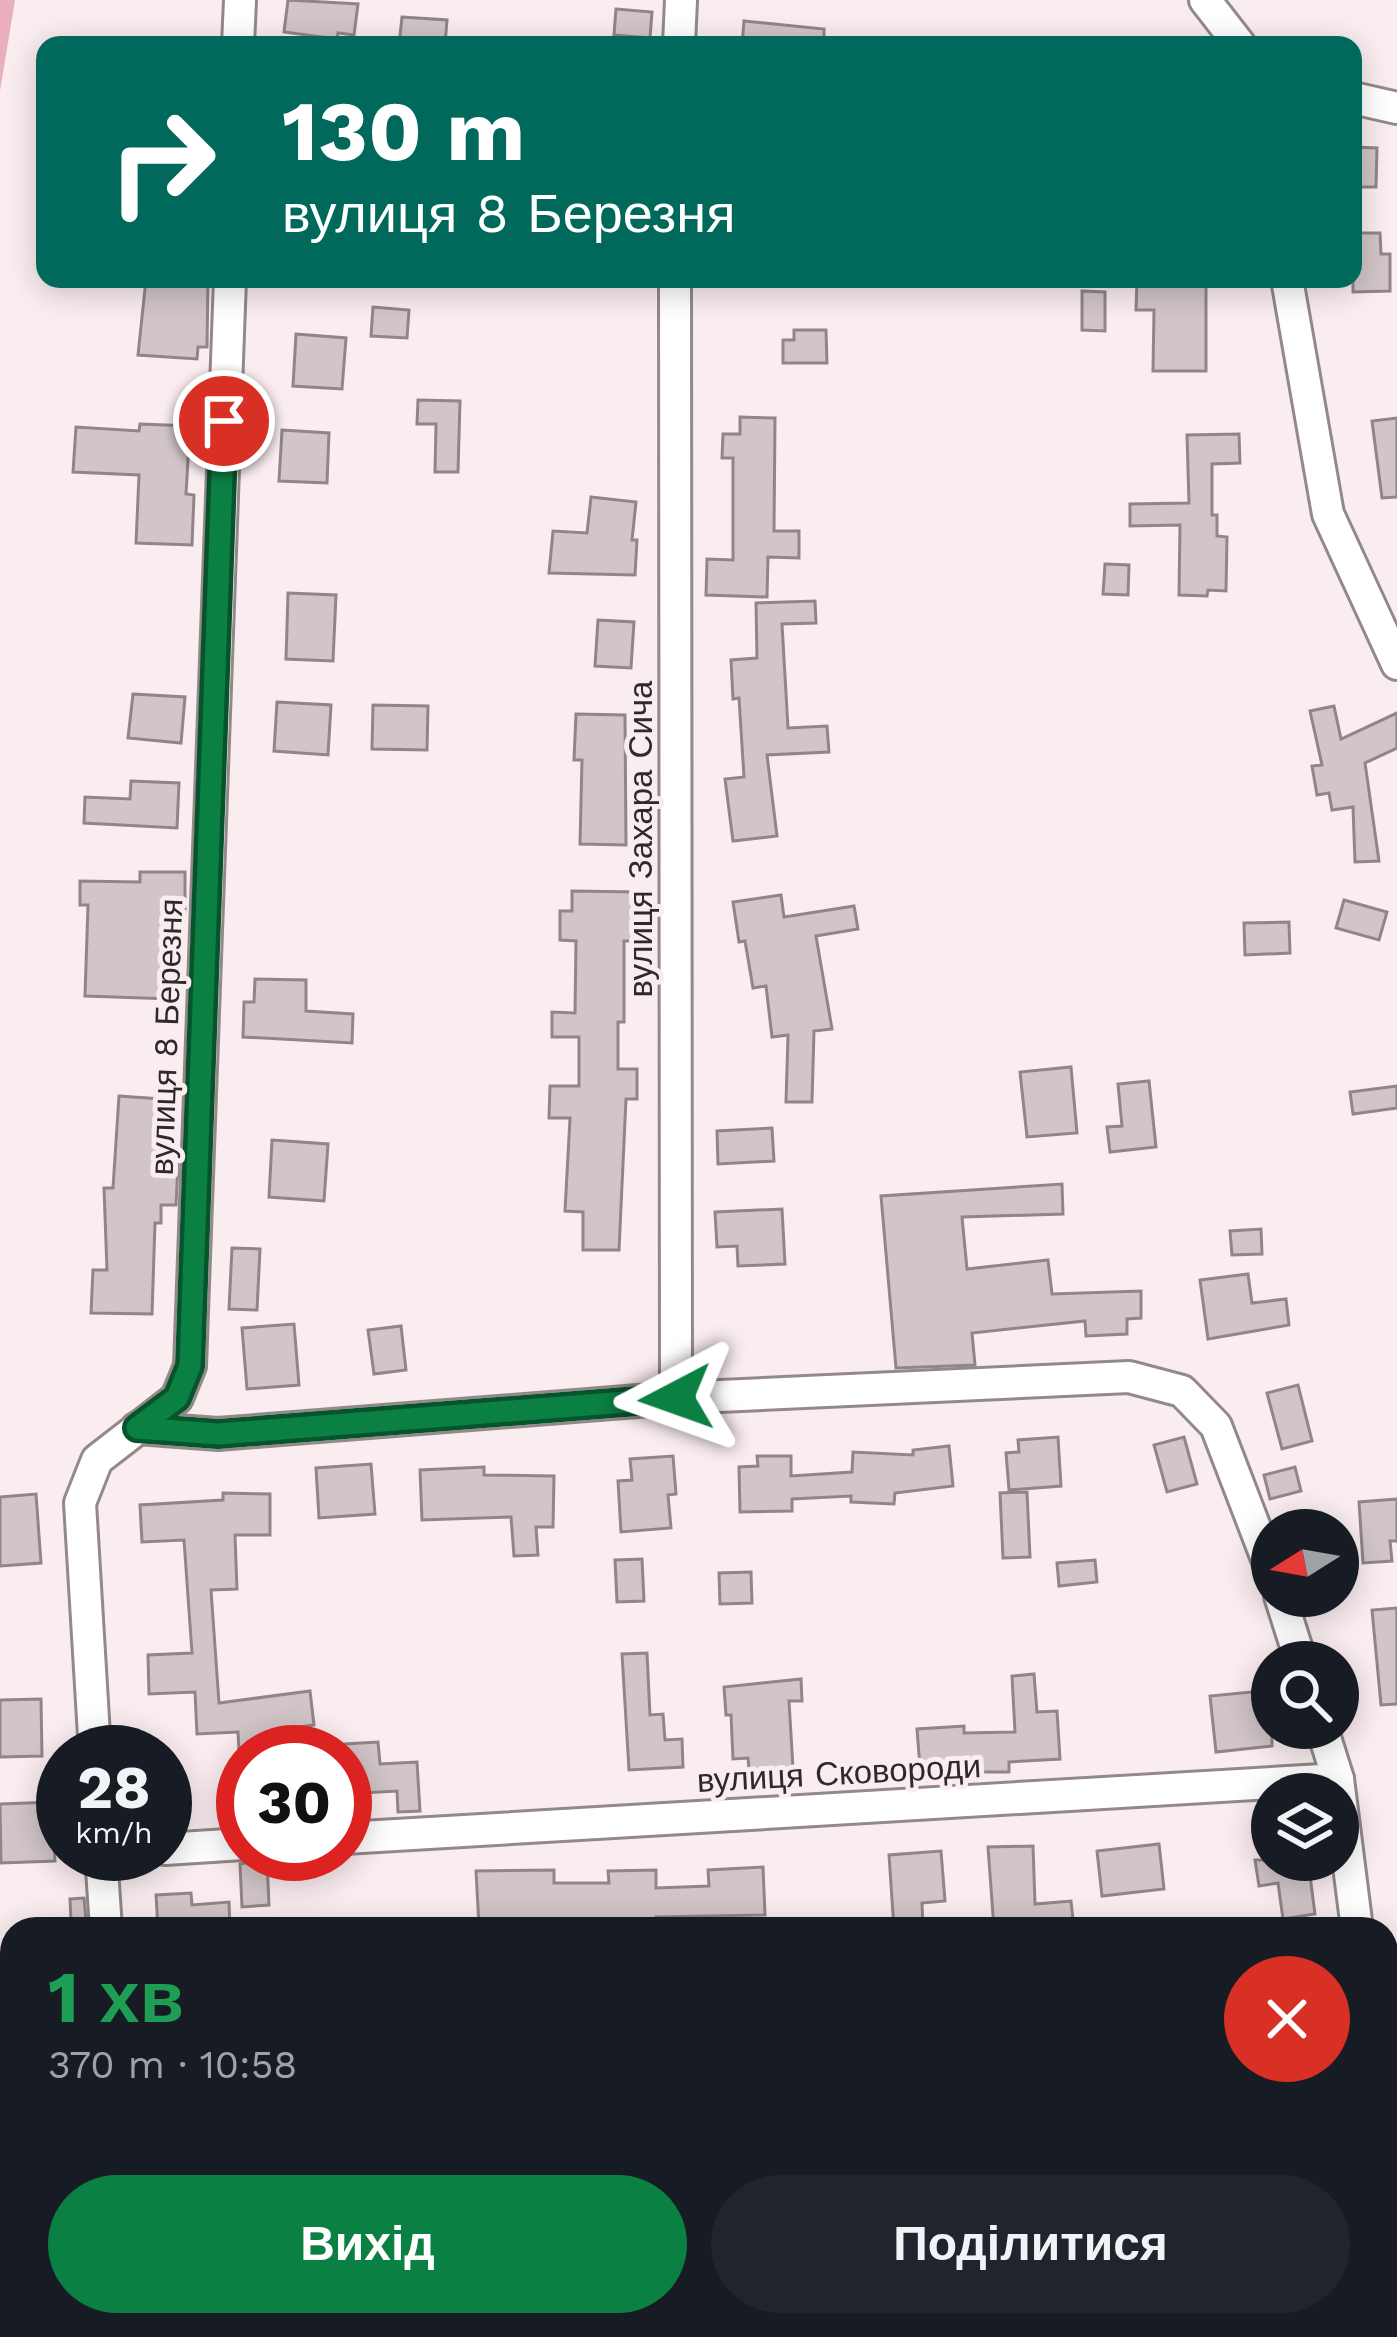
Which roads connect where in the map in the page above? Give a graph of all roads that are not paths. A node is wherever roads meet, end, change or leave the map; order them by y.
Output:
1 (240, 0) edge
2 (681, 0) edge
3 (1205, 0) edge
4 (238, 36) edge
5 (680, 36) edge
6 (1233, 36) edge
7 (1362, 100) edge
8 (1397, 108) edge
9 (230, 288) edge
10 (675, 288) edge
11 (1289, 288) edge
12 (1397, 664) edge
13 (676, 1398) junction
14 (137, 1428) junction
15 (1251, 1517) edge
16 (93, 1725) edge
17 (1251, 1784) edge
18 (372, 1836) edge
19 (103, 1881) edge
20 (1351, 1881) edge
21 (105, 1917) edge
22 (1355, 1917) edge

1 - 4 street
2 - 5 street
3 - 6 street
7 - 8 street
9 - 14 street, вулиця 8 Березня
10 - 13 street, вулиця Захара Сича
11 - 12 street
13 - 14 street
13 - 15 street
14 - 16 street, вулиця 8 Березня
17 - 18 street, вулиця Сковороди
19 - 21 street
20 - 22 street

